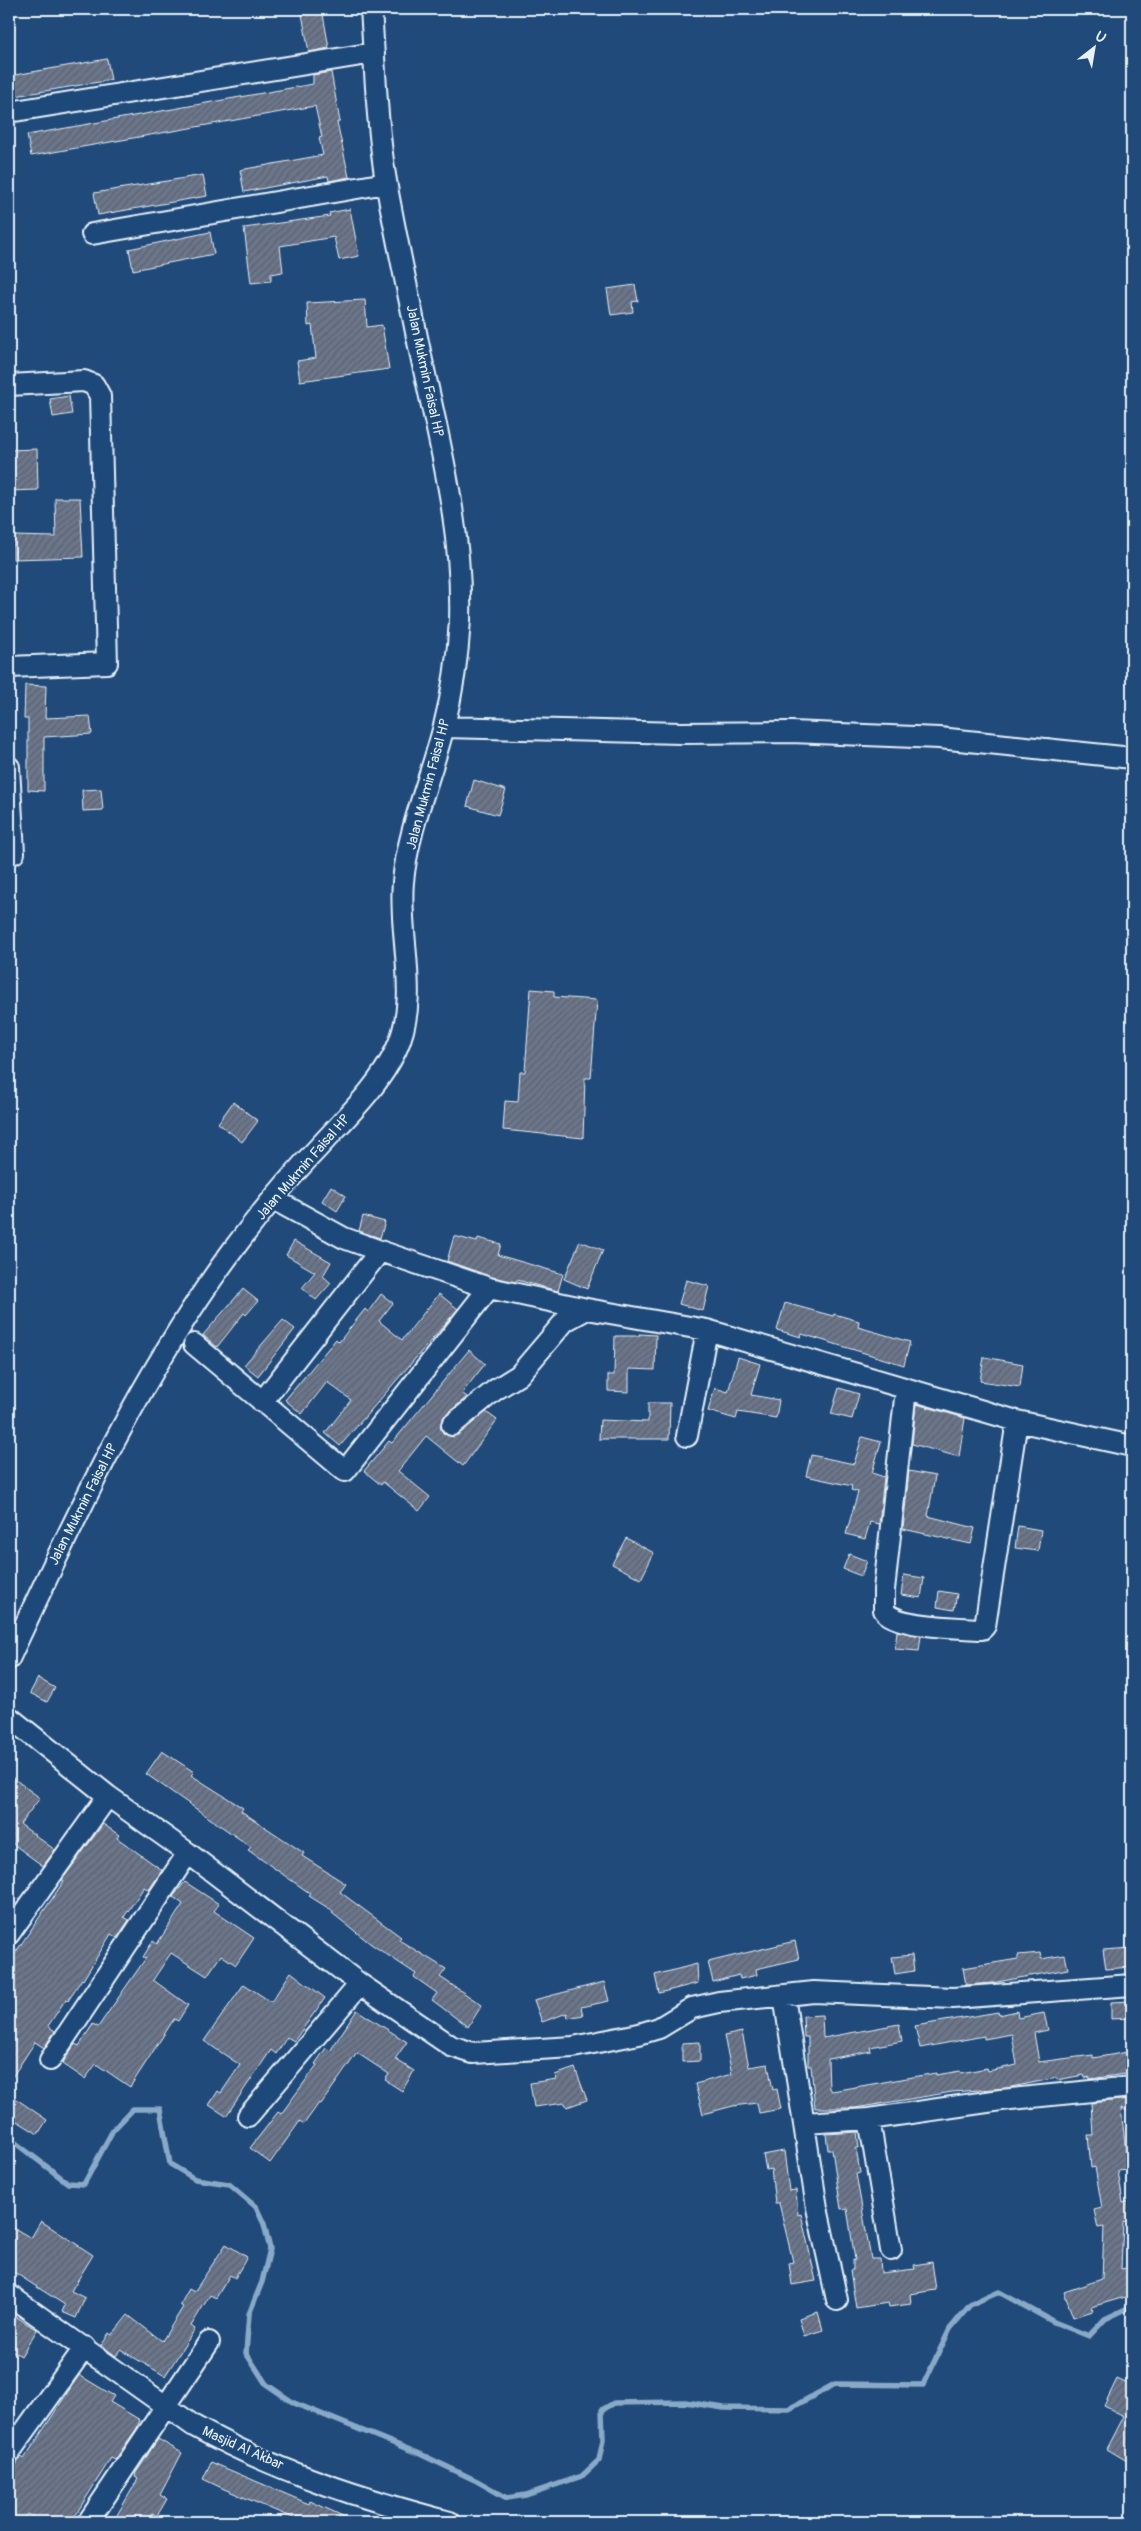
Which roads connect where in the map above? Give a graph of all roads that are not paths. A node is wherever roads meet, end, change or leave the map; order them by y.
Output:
1 (371, 9) edge
2 (374, 53) junction
3 (9, 112) edge
4 (386, 183) junction
5 (92, 234) dead end
6 (9, 385) edge
7 (9, 667) edge
8 (444, 727) junction
9 (1132, 758) edge
10 (9, 767) edge
11 (9, 855) edge
12 (273, 1199) junction
13 (380, 1251) junction
14 (489, 1288) junction
15 (586, 1309) junction
16 (707, 1330) junction
17 (194, 1344) dead end
18 (906, 1389) junction
19 (262, 1402) junction
20 (1017, 1421) junction
21 (452, 1425) dead end
22 (687, 1436) dead end
23 (1132, 1446) edge
24 (9, 1659) edge
25 (9, 1717) edge
26 (108, 1796) junction
27 (188, 1853) junction
28 (9, 1934) edge
29 (360, 1984) junction
30 (1132, 1985) edge
31 (784, 1996) junction
32 (50, 2060) dead end
33 (1132, 2087) edge
34 (248, 2116) dead end
35 (869, 2119) junction
36 (804, 2123) junction
37 (891, 2250) dead end
38 (9, 2295) edge
39 (837, 2300) dead end
40 (209, 2342) dead end
41 (84, 2347) junction
42 (165, 2406) junction
43 (9, 2453) edge
44 (88, 2522) edge
45 (450, 2522) edge

1 - 2 street, Jalan Mukmin Faisal HP
2 - 3 street
2 - 4 street, Jalan Mukmin Faisal HP
4 - 5 street
4 - 8 street, Jalan Mukmin Faisal HP
6 - 7 street
8 - 9 street
8 - 12 street, Jalan Mukmin Faisal HP
10 - 11 street
12 - 13 street
12 - 24 street, Jalan Mukmin Faisal HP
13 - 14 street
13 - 19 street
14 - 15 street
14 - 19 street
15 - 16 street
15 - 21 street
16 - 18 street
16 - 22 street
17 - 19 street
18 - 20 street
18 - 20 street
20 - 23 street
25 - 26 street
26 - 27 street
26 - 28 street
27 - 29 street
27 - 32 street
29 - 31 street
29 - 34 street
30 - 31 street
31 - 36 street
33 - 35 street
35 - 36 street
35 - 37 street
36 - 39 street
38 - 41 street, Masjid Al Akbar
40 - 42 street
41 - 42 street, Masjid Al Akbar
41 - 43 street
42 - 44 street
42 - 45 street, Masjid Al Akbar

